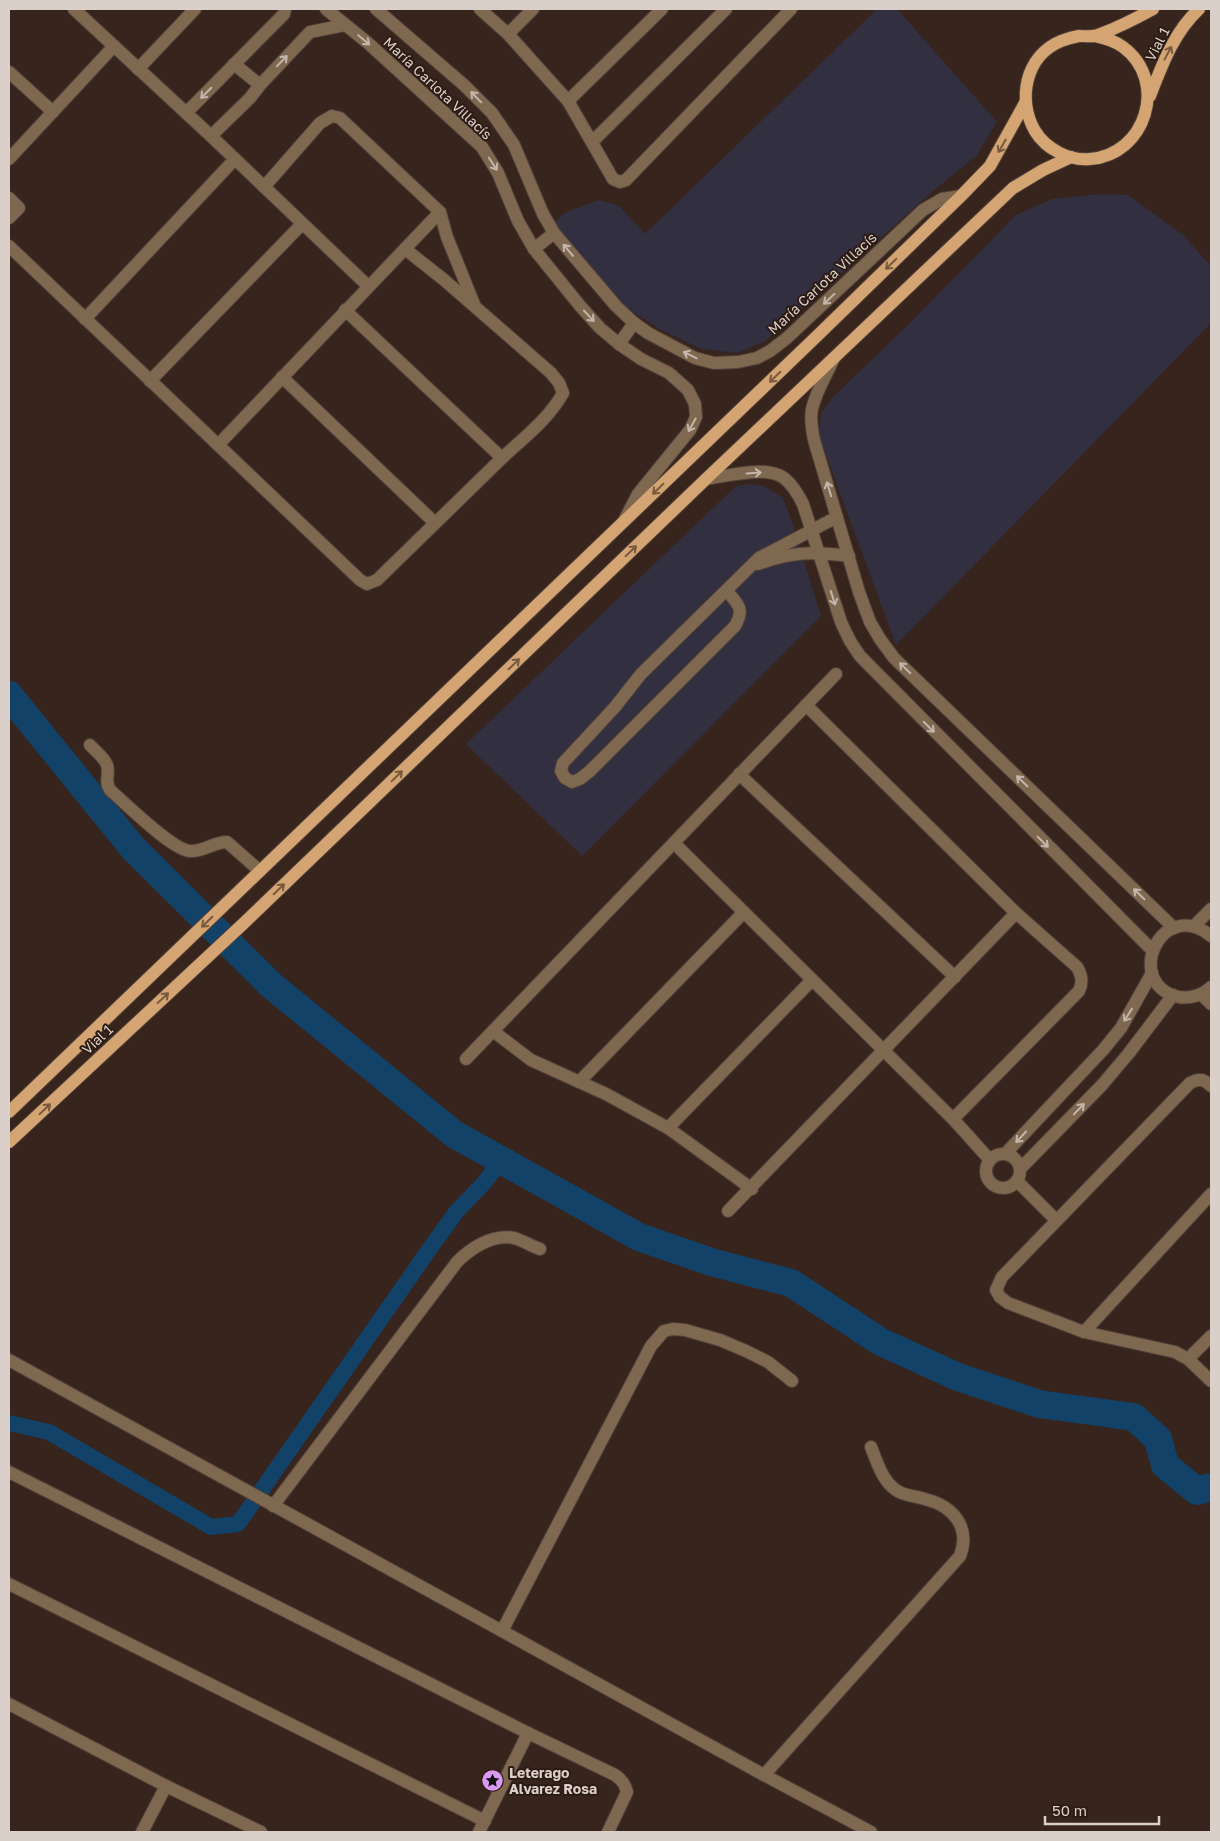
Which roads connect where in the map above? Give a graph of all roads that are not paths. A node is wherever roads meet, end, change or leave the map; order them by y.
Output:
1 (74, 9) edge
2 (195, 9) edge
3 (285, 9) edge
4 (326, 9) edge
5 (376, 9) edge
6 (480, 9) edge
7 (533, 9) edge
8 (662, 9) edge
9 (726, 9) edge
10 (792, 9) edge
11 (1153, 9) edge
12 (1199, 9) edge
13 (345, 25) junction
14 (508, 34) junction
15 (1095, 36) junction
16 (114, 46) junction
17 (234, 64) junction
18 (138, 69) junction
19 (9, 72) edge
20 (260, 85) junction
21 (1149, 98) junction
22 (568, 102) junction
23 (1025, 103) junction
24 (53, 112) junction
25 (186, 113) junction
26 (211, 136) junction
27 (592, 142) junction
28 (1071, 158) junction
29 (9, 159) edge
30 (235, 159) junction
31 (264, 186) junction
32 (961, 196) junction
33 (9, 198) edge
34 (440, 212) junction
35 (9, 218) edge
36 (302, 224) junction
37 (554, 233) junction
38 (9, 246) edge
39 (405, 249) junction
40 (534, 249) junction
41 (368, 286) junction
42 (475, 307) junction
43 (345, 310) junction
44 (86, 319) junction
45 (634, 323) junction
46 (619, 344) junction
47 (836, 355) junction
48 (282, 377) junction
49 (150, 381) junction
50 (218, 445) junction
51 (502, 458) junction
52 (706, 479) junction
53 (837, 517) junction
54 (435, 523) junction
55 (622, 523) junction
56 (811, 530) junction
57 (818, 552) junction
58 (848, 556) junction
59 (751, 567) junction
60 (727, 591) junction
61 (836, 674) dead end
62 (806, 705) junction
63 (90, 745) dead end
64 (739, 774) junction
65 (674, 843) junction
66 (260, 870) junction
67 (1211, 909) edge
68 (744, 912) junction
69 (1016, 913) junction
70 (1194, 926) junction
71 (1174, 928) junction
72 (1211, 936) edge
73 (1152, 950) junction
74 (1152, 973) junction
75 (955, 977) junction
76 (812, 980) junction
77 (1206, 990) edge
78 (1173, 995) junction
79 (1211, 1004) edge
80 (493, 1031) junction
81 (884, 1051) junction
82 (466, 1059) dead end
83 (579, 1082) junction
84 (1211, 1086) edge
85 (1048, 1108) junction
86 (9, 1112) edge
87 (953, 1119) junction
88 (1064, 1124) junction
89 (668, 1128) junction
90 (9, 1142) edge
91 (1005, 1154) junction
92 (990, 1160) junction
93 (1019, 1175) junction
94 (752, 1189) junction
95 (1211, 1194) edge
96 (728, 1211) dead end
97 (1056, 1220) junction
98 (540, 1249) dead end
99 (1084, 1332) junction
100 (1211, 1336) edge
101 (1188, 1359) junction
102 (9, 1360) edge
103 (792, 1381) dead end
104 (1211, 1381) edge
105 (871, 1447) dead end
106 (9, 1472) edge
107 (274, 1506) junction
108 (9, 1584) edge
109 (502, 1631) junction
110 (9, 1704) edge
111 (528, 1733) junction
112 (764, 1776) junction
113 (166, 1786) junction
114 (482, 1827) edge
115 (142, 1832) edge
116 (261, 1832) edge
117 (608, 1832) edge
118 (871, 1832) edge

1 - 16 street
2 - 18 street
3 - 17 street
4 - 13 street, María Carlota Villacís
37 -> 5 street, María Carlota Villacís
6 - 14 street
7 - 14 street
8 - 22 street
9 - 27 street
10 - 27 street
11 - 15 main road, Vial 1
21 -> 12 main road, Vial 1
20 -> 13 street
13 -> 40 street, María Carlota Villacís
14 - 22 street
15 - 21 main road
15 - 23 main road
16 - 18 street
16 - 24 street
17 - 20 street
17 -> 25 street
18 - 25 street
19 - 24 street
20 - 26 street
21 - 28 main road
22 - 27 street
23 - 28 main road
23 -> 32 main road, Vial 1
24 - 29 street
25 - 26 street
26 - 30 street
28 - 47 main road, Vial 1
30 - 31 street
30 - 44 street
31 - 34 street
31 - 36 street
32 -> 45 street, María Carlota Villacís
32 -> 55 main road, Vial 1
33 - 35 street
34 - 39 street
34 - 42 street
36 - 41 street
36 - 49 street
37 - 40 street
45 -> 37 street, María Carlota Villacís
38 - 44 street
39 - 41 street
39 - 42 street
40 -> 46 street, María Carlota Villacís
41 - 43 street
42 - 51 street
43 - 48 street
43 - 51 street
44 - 49 street
45 - 46 street
46 -> 55 street, María Carlota Villacís
47 - 52 main road, Vial 1
53 -> 47 street
48 - 50 street
48 - 54 street
49 - 50 street
50 - 54 street
51 - 54 street
52 -> 56 street
90 -> 52 main road, Vial 1
53 - 56 street
53 - 58 street
55 - 66 main road, Vial 1
56 - 57 street
56 - 59 street
57 - 58 street
57 - 59 street
57 -> 73 street
71 -> 58 street
59 - 60 street
60 - 60 street
61 - 62 street
62 - 64 street
62 - 69 street
63 - 66 street
64 - 65 street
64 - 75 street
65 - 68 street
65 - 80 street
66 -> 86 main road, Vial 1
67 - 70 street
68 - 76 street
68 - 83 street
69 - 75 street
69 - 87 street
70 - 71 street
70 - 72 street
71 - 73 street
73 - 74 street
74 - 78 street
74 -> 85 street
75 - 81 street
76 - 81 street
76 - 89 street
77 - 78 street
77 - 79 street
88 -> 78 street
80 - 82 street
80 - 83 street
81 - 87 street
81 - 94 street
83 - 89 street
84 - 97 street
85 - 88 street
85 -> 91 street
87 - 92 street
88 - 93 street
89 - 94 street
91 - 92 street
91 - 93 street
92 - 93 street
93 - 97 street
94 - 96 street
95 - 99 street
97 - 99 street
98 - 107 street
99 - 101 street
100 - 101 street
101 - 104 street
102 - 107 street
103 - 109 street
105 - 112 street
106 - 111 street
107 - 109 street
108 - 114 street
109 - 112 street
110 - 113 street
111 - 114 street
111 - 117 street
112 - 118 street
113 - 115 street
113 - 116 street

